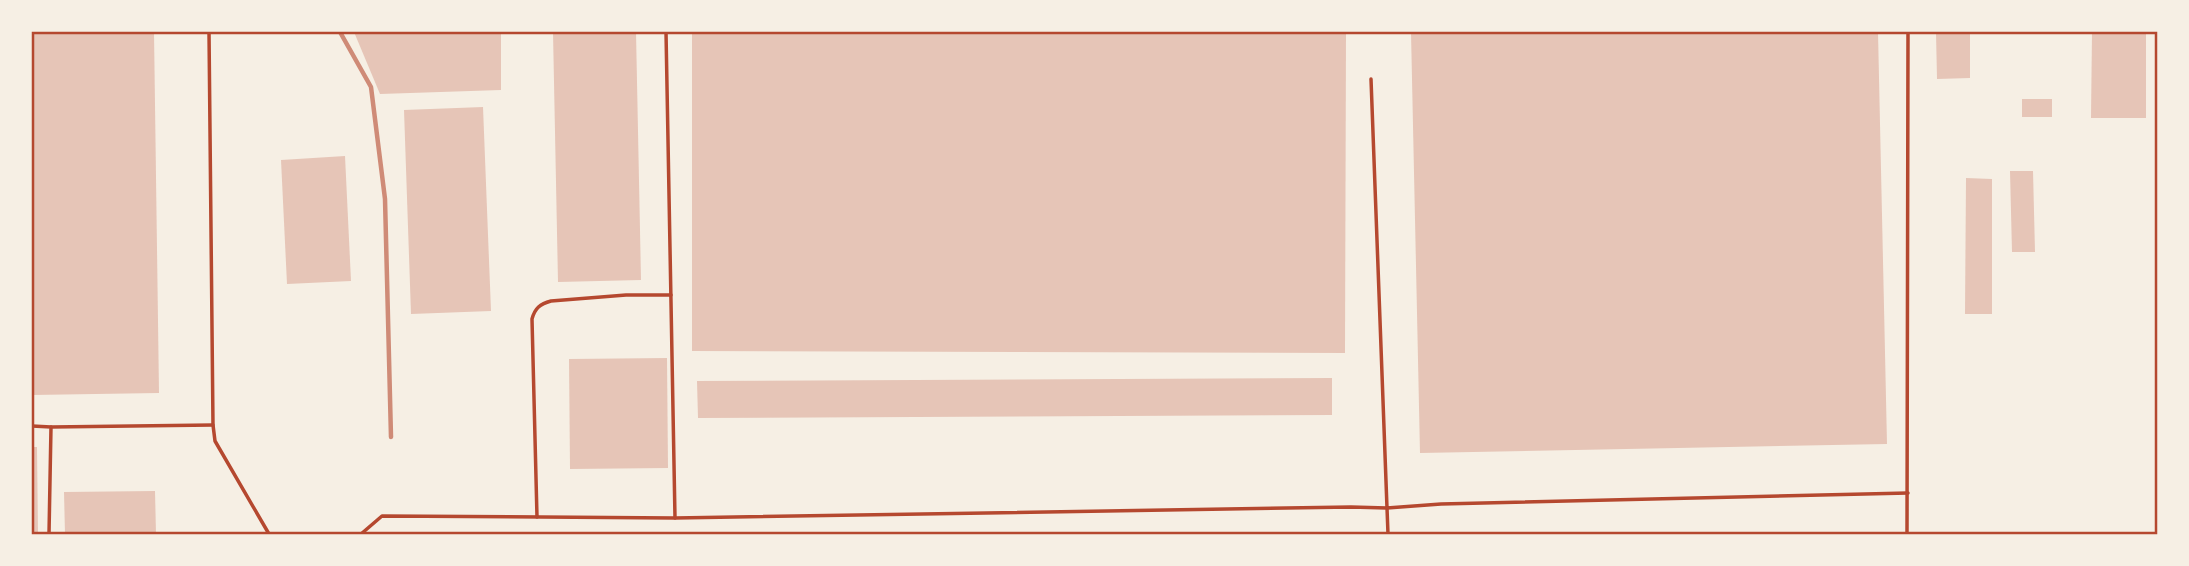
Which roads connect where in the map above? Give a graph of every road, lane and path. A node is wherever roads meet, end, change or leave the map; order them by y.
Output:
1 (209, 32) edge
2 (666, 32) edge
3 (1908, 32) edge
4 (1371, 79) dead end
5 (671, 295) junction
6 (213, 425) junction
7 (32, 426) edge
8 (51, 427) junction
9 (1908, 493) junction
10 (1388, 508) junction
11 (537, 517) junction
12 (675, 518) junction
13 (49, 534) edge
14 (269, 534) edge
15 (361, 534) edge
16 (1388, 534) edge
17 (1907, 534) edge

1 - 6 lane
2 - 5 lane
3 - 9 lane
4 - 10 lane
5 - 11 lane
5 - 12 lane
6 - 8 lane
6 - 14 lane
7 - 8 lane
8 - 13 lane
9 - 10 lane
9 - 17 lane
10 - 12 lane
10 - 16 lane
11 - 12 lane
11 - 15 lane

